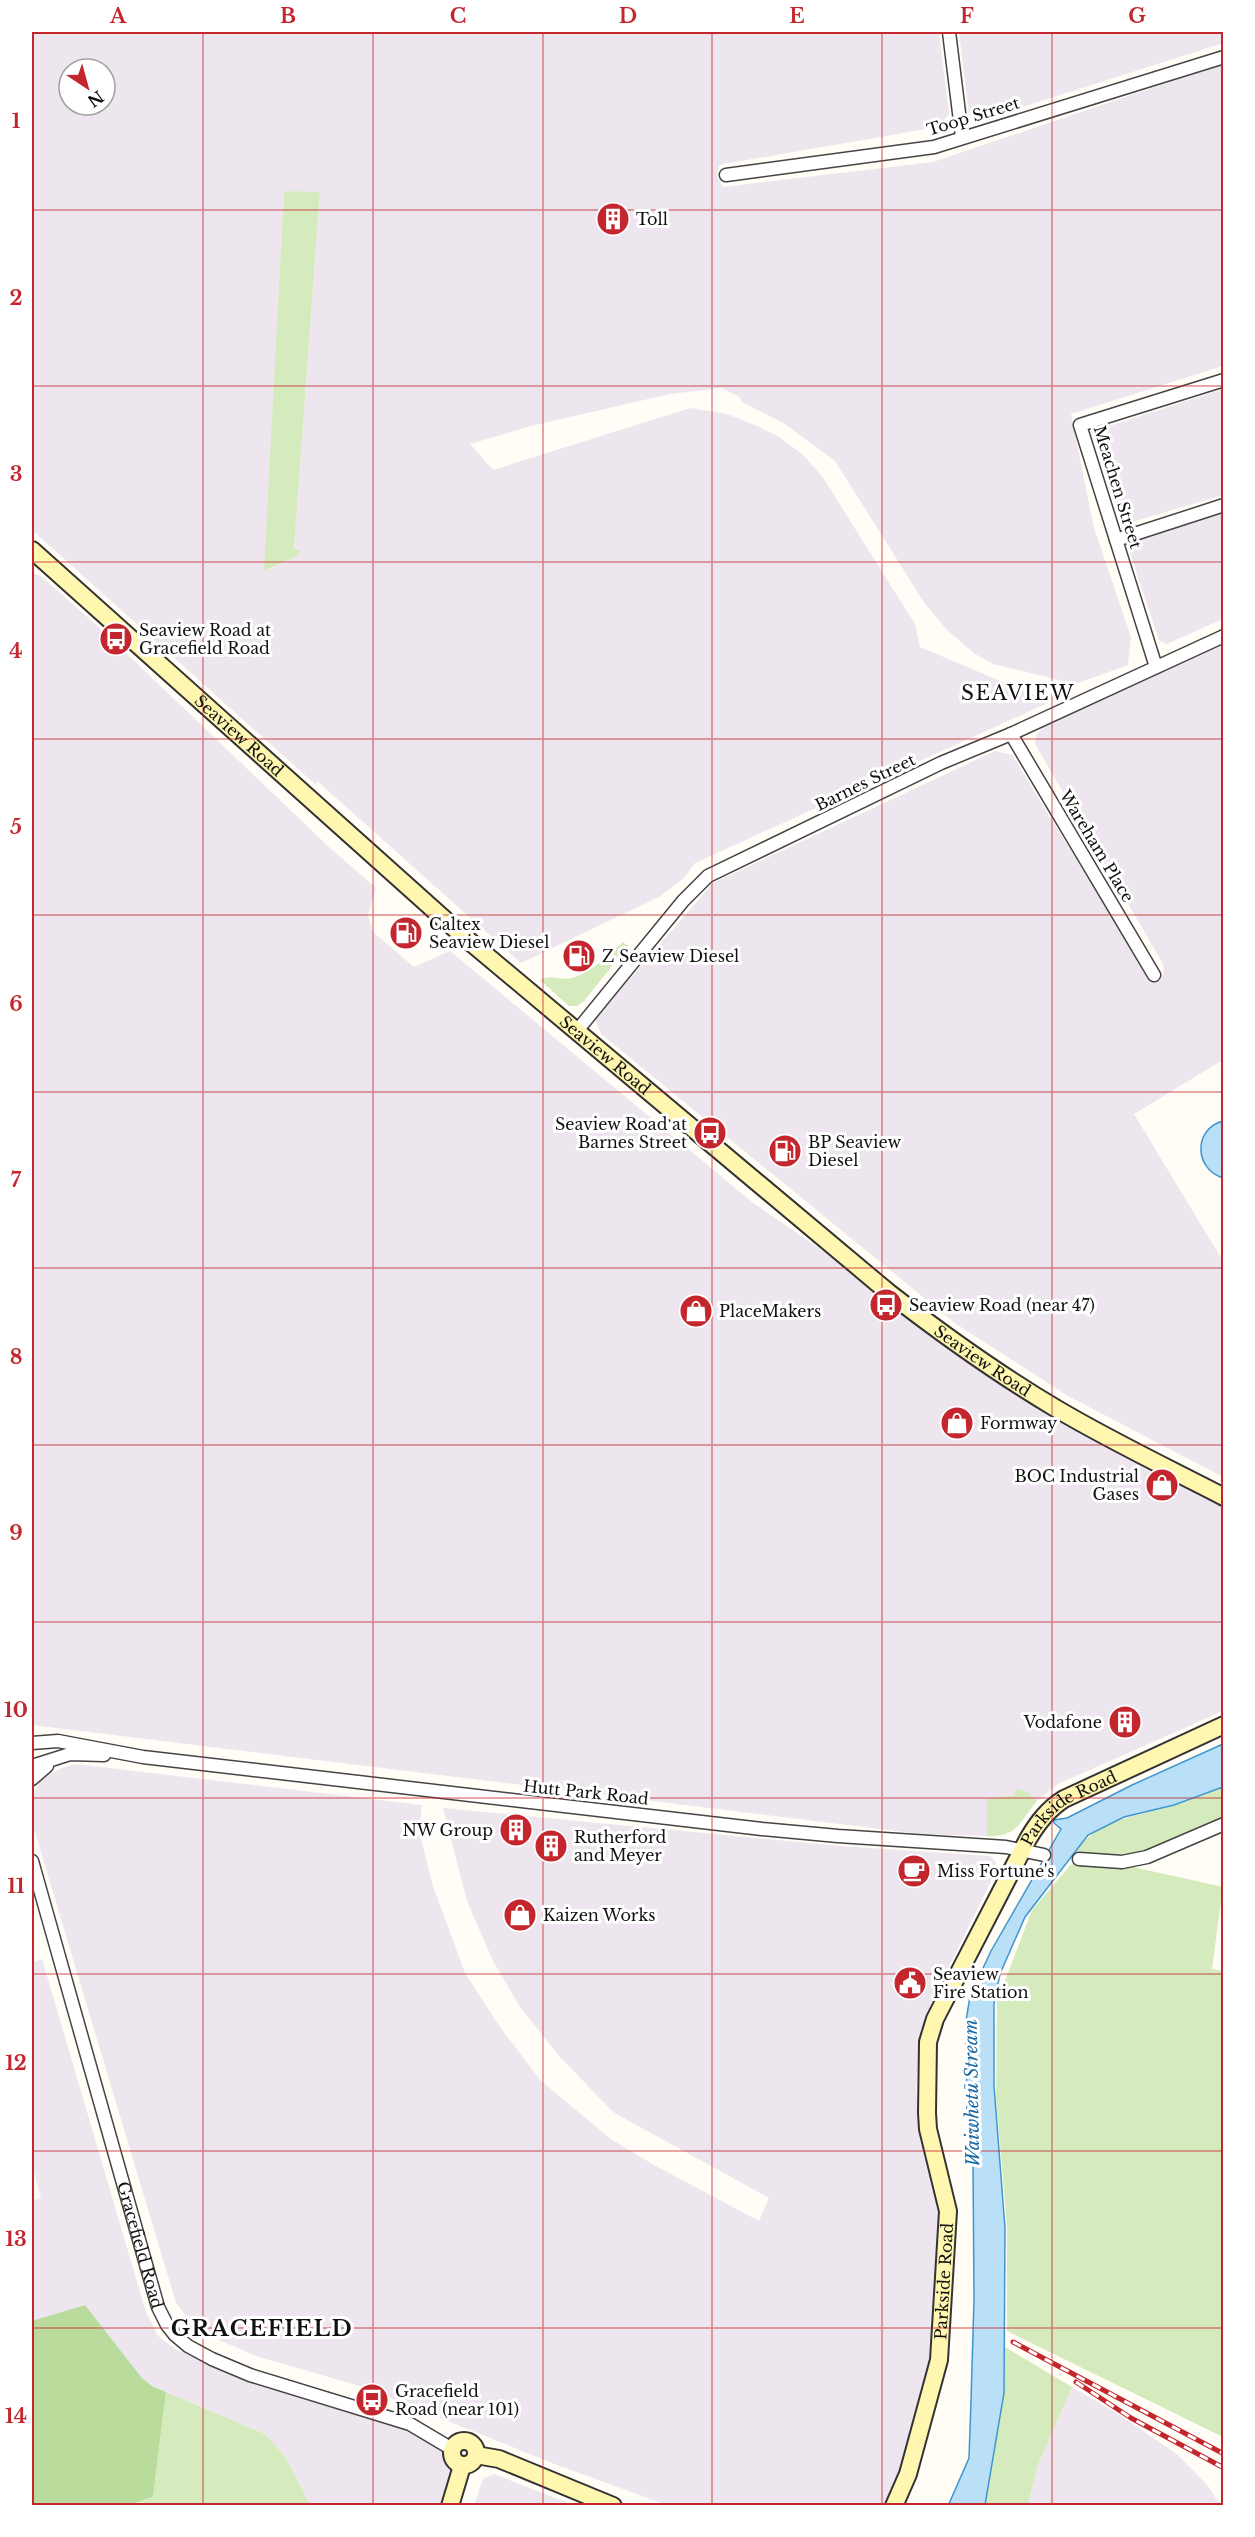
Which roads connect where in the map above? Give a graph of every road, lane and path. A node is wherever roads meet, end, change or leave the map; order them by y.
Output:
1 (949, 32) edge
2 (1224, 57) edge
3 (962, 137) junction
4 (726, 175) dead end
5 (1224, 380) edge
6 (1224, 505) edge
7 (1116, 540) junction
8 (32, 550) edge
9 (1224, 636) edge
10 (1156, 667) junction
11 (1011, 735) junction
12 (1154, 975) dead end
13 (576, 1032) junction
14 (1224, 1497) edge
15 (1224, 1725) edge
16 (32, 1737) edge
17 (46, 1740) junction
18 (32, 1743) edge
19 (126, 1754) junction
20 (58, 1758) junction
21 (32, 1766) edge
22 (32, 1779) edge
23 (1224, 1824) edge
24 (1021, 1851) junction
25 (1044, 1855) dead end
26 (1079, 1859) dead end
27 (32, 1861) edge
28 (452, 2449) junction
29 (476, 2455) junction
30 (462, 2466) junction
31 (450, 2505) edge
32 (613, 2505) edge
33 (894, 2505) edge

1 - 3 street
2 - 3 street, Toop Street
3 - 4 street, Toop Street
5 - 7 street, Meachen Street
6 - 7 street
7 - 10 street, Meachen Street
8 - 13 main road, Seaview Road
9 - 10 street, Barnes Street
10 - 11 street, Barnes Street
11 - 12 street, Wareham Place
11 - 13 street, Barnes Street
13 - 14 main road, Seaview Road
15 - 24 main road, Parkside Road
16 - 17 street, Hutt Park Road
17 - 18 street, Hutt Park Road
17 - 19 street, Hutt Park Road
19 - 20 street, Hutt Park Road
19 - 24 street, Hutt Park Road
20 - 21 street, Hutt Park Road
20 - 22 street
23 - 26 street
24 - 25 street, Hutt Park Road
24 - 33 main road, Parkside Road
27 - 28 street, Gracefield Road
28 - 29 main road
28 - 30 main road
29 - 30 main road
29 - 32 main road
30 - 31 main road

